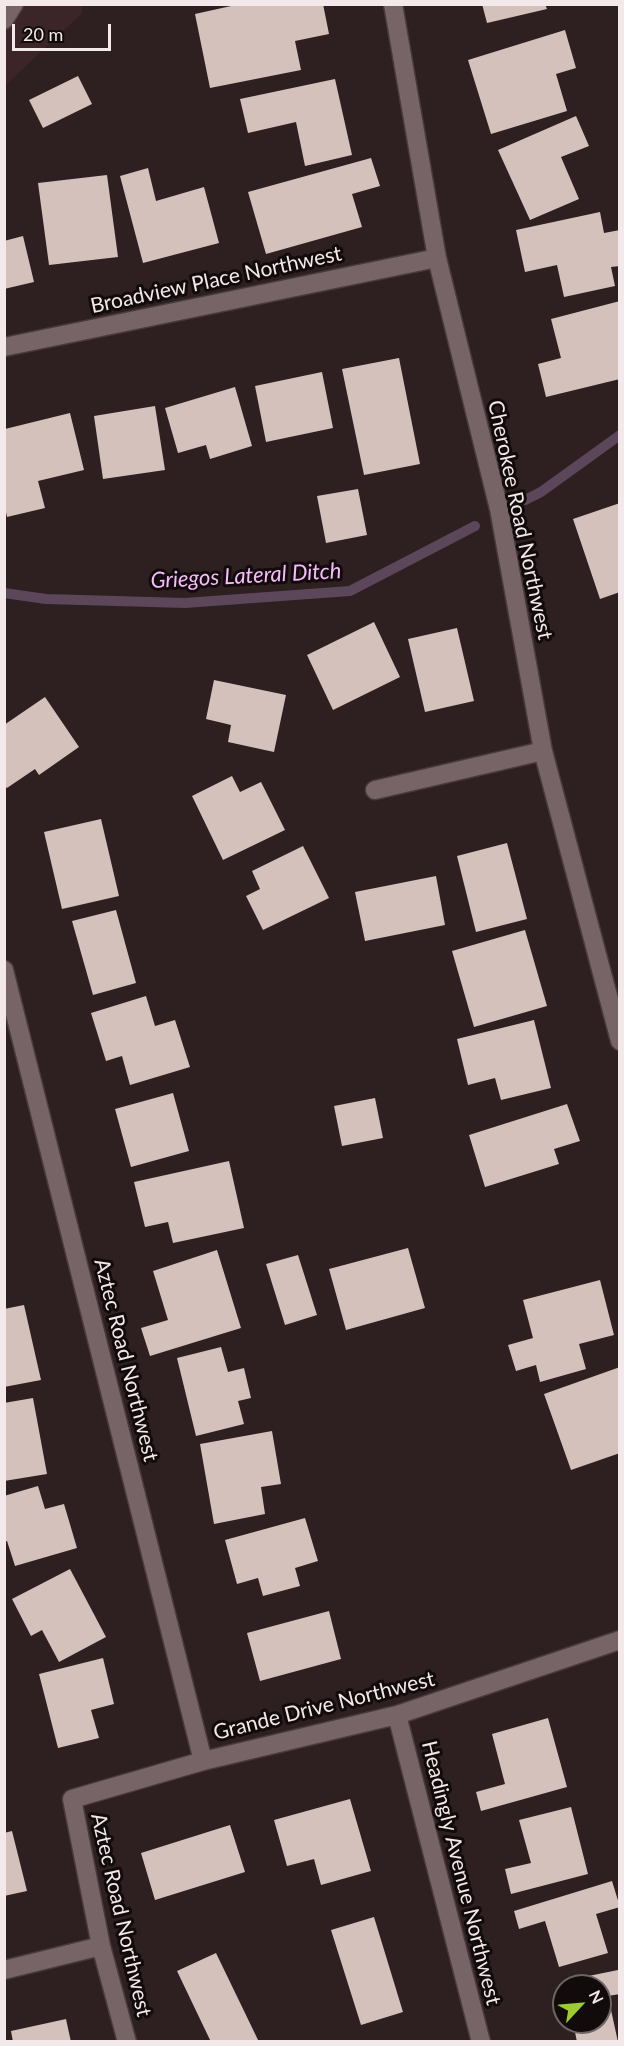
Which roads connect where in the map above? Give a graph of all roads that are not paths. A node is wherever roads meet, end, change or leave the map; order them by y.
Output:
1 (14, 4) edge
2 (393, 4) edge
3 (4, 20) edge
4 (437, 258) junction
5 (4, 347) edge
6 (543, 751) junction
7 (375, 790) dead end
8 (4, 970) edge
9 (620, 1041) edge
10 (620, 1640) edge
11 (398, 1715) junction
12 (203, 1761) junction
13 (72, 1798) joint
14 (101, 1946) junction
15 (4, 1970) edge
16 (127, 2042) edge
17 (480, 2042) edge

1 - 3 street
2 - 4 street, Cherokee Road Northwest
4 - 5 street, Broadview Place Northwest
4 - 6 street, Cherokee Road Northwest
6 - 7 street
6 - 9 street, Cherokee Road Northwest
8 - 12 street, Aztec Road Northwest
10 - 11 street, Grande Drive Northwest
11 - 12 street, Grande Drive Northwest
11 - 17 street, Headingly Avenue Northwest
12 - 13 street, Grande Drive Northwest
13 - 14 street, Aztec Road Northwest
14 - 15 street
14 - 16 street, Aztec Road Northwest

